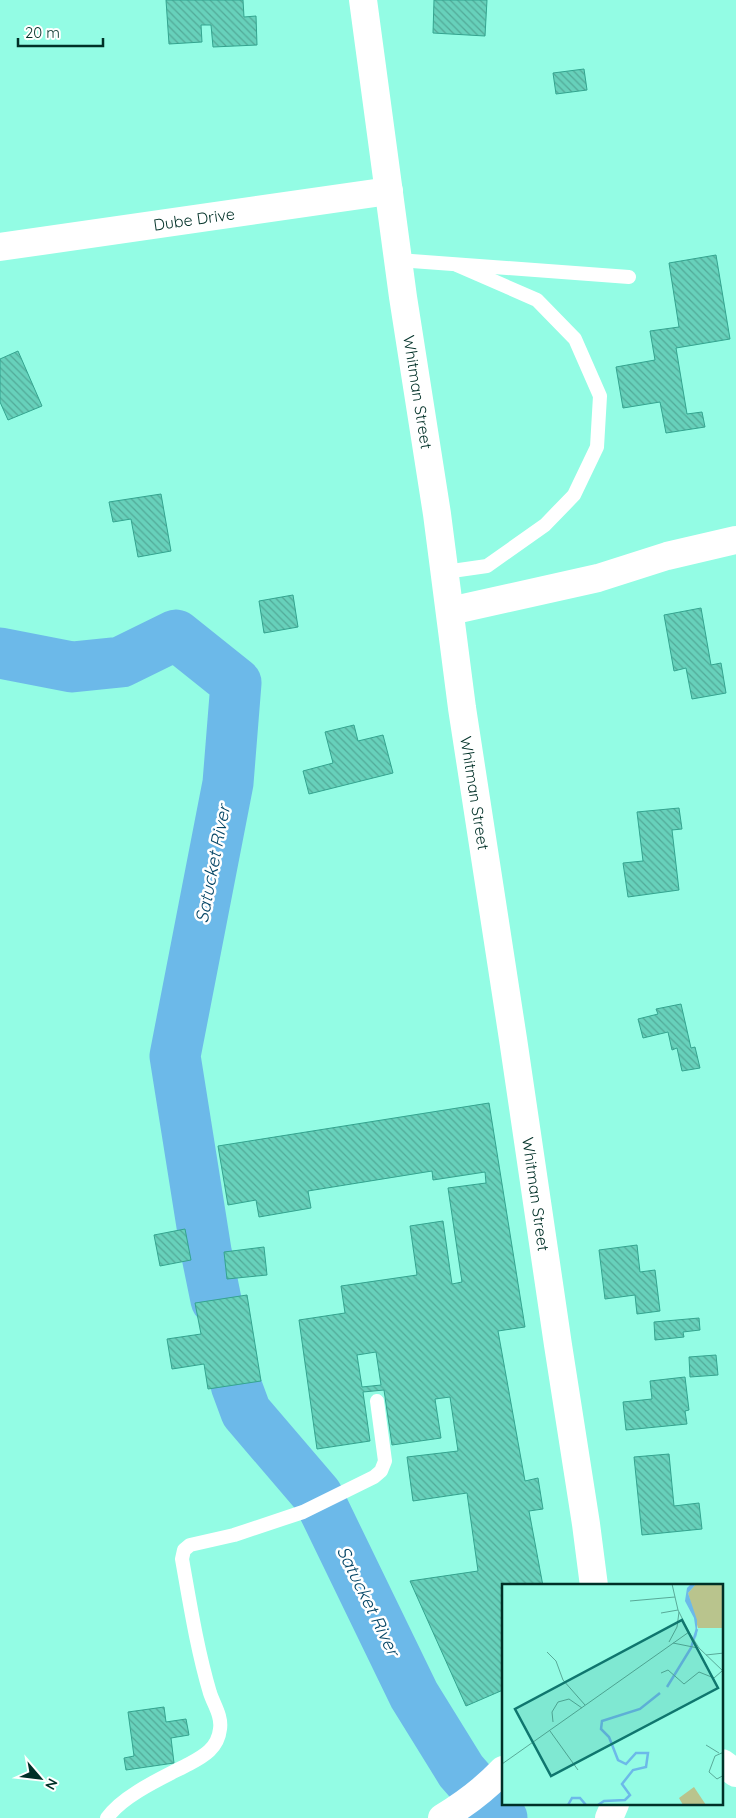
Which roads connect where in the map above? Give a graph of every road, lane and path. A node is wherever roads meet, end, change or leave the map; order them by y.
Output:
1 (363, 0) edge
2 (389, 191) junction
3 (0, 246) edge
4 (398, 260) junction
5 (457, 264) junction
6 (629, 277) dead end
7 (736, 540) edge
8 (444, 572) junction
9 (450, 611) junction
10 (377, 1401) dead end
11 (594, 1584) edge
12 (724, 1764) edge
13 (502, 1772) edge
14 (736, 1773) edge
15 (614, 1806) edge
16 (107, 1818) edge
17 (442, 1818) edge
18 (608, 1818) edge

1 - 2 main road, Whitman Street
2 - 3 main road, Dube Drive
2 - 4 main road, Whitman Street
4 - 5 lane
4 - 8 main road, Whitman Street
5 - 6 lane
5 - 8 lane
7 - 9 main road
8 - 9 main road, Whitman Street
9 - 11 main road, Whitman Street
10 - 16 lane
12 - 14 main road
13 - 17 main road
15 - 18 main road

